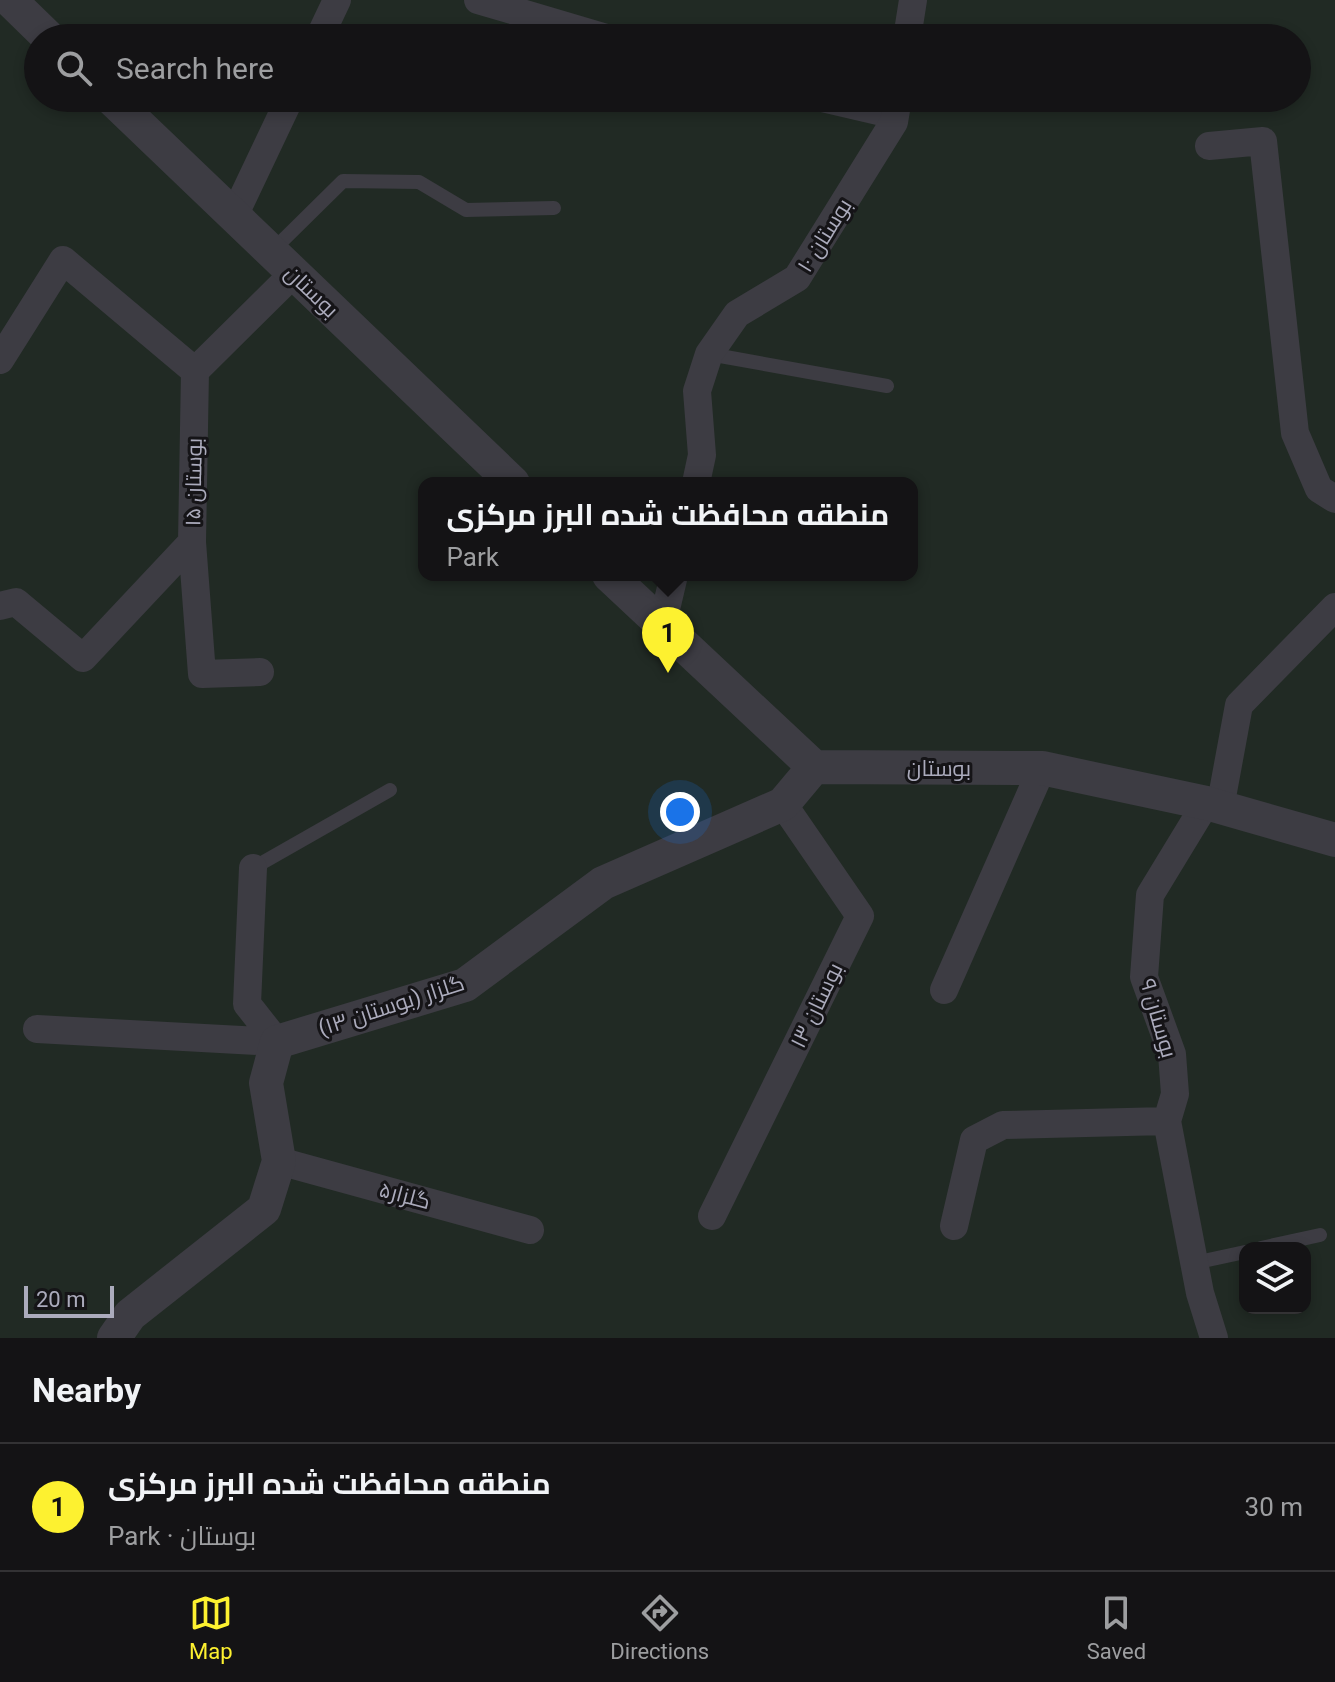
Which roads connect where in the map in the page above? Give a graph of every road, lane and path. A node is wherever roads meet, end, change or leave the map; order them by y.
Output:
1 (10, 0) edge
2 (337, 0) edge
3 (478, 0) edge
4 (913, 0) edge
5 (35, 24) edge
6 (326, 24) edge
7 (559, 24) edge
8 (909, 24) edge
9 (126, 112) edge
10 (283, 112) edge
11 (895, 112) edge
12 (1209, 146) dead end
13 (554, 208) dead end
14 (234, 216) junction
15 (282, 263) junction
16 (709, 354) junction
17 (0, 360) edge
18 (195, 371) junction
19 (887, 386) dead end
20 (507, 477) edge
21 (697, 477) edge
22 (1335, 499) edge
23 (192, 542) junction
24 (615, 581) edge
25 (673, 581) edge
26 (0, 606) edge
27 (1335, 607) edge
28 (662, 626) junction
29 (260, 672) dead end
30 (814, 767) junction
31 (1042, 768) junction
32 (390, 790) dead end
33 (783, 804) junction
34 (1213, 806) junction
35 (1335, 840) edge
36 (253, 868) joint
37 (944, 990) dead end
38 (37, 1029) dead end
39 (277, 1042) junction
40 (1167, 1121) junction
41 (279, 1161) junction
42 (712, 1216) dead end
43 (954, 1226) dead end
44 (530, 1230) dead end
45 (1320, 1235) dead end
46 (1288, 1242) edge
47 (1239, 1253) edge
48 (1194, 1263) junction
49 (114, 1338) edge
50 (1214, 1338) edge

1 - 5 street
2 - 6 street
3 - 7 street
4 - 8 street
9 - 14 street, بوستان
10 - 14 street
11 - 16 street, بوستان ۱۰
12 - 22 street
13 - 15 lane
14 - 15 street, بوستان
15 - 18 street
15 - 20 street, بوستان
16 - 19 lane
16 - 21 street, بوستان ۱۰
17 - 18 street
18 - 23 street, بوستان ۱۵
23 - 26 street
23 - 29 street, بوستان ۱۵
24 - 28 street
25 - 28 street
27 - 34 street
28 - 30 street
30 - 31 street, بوستان
30 - 33 street, گلزار (بوستان ۱۳)
31 - 34 street, بوستان
31 - 37 street
32 - 36 lane
33 - 39 street, گلزار (بوستان ۱۳)
33 - 42 street, بوستان ۱۳
34 - 35 street, بوستان
34 - 40 street, بوستان ۹
36 - 39 street
38 - 39 street
39 - 41 street
40 - 43 street
40 - 48 street, بوستان ۹
41 - 44 street, گلزار۵
41 - 49 street
45 - 46 lane
47 - 48 lane
48 - 50 street, بوستان ۹

